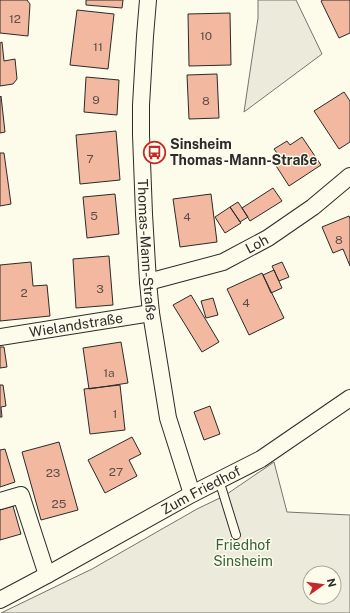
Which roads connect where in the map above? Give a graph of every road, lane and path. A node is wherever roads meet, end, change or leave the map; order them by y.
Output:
1 (148, 0) edge
2 (350, 176) edge
3 (148, 282) junction
4 (151, 314) junction
5 (0, 337) edge
6 (350, 398) edge
7 (218, 480) junction
8 (192, 494) junction
9 (0, 501) edge
10 (236, 535) dead end
11 (47, 575) junction
12 (0, 600) edge

1 - 3 street, Thomas-Mann-Straße
2 - 3 street, Loh
3 - 4 street, Thomas-Mann-Straße
4 - 5 street, Wielandstraße
4 - 8 street, Thomas-Mann-Straße
6 - 7 street, Zum Friedhof
7 - 8 street, Zum Friedhof
7 - 10 lane
8 - 11 street, Zum Friedhof
9 - 11 street
11 - 12 street, Zum Friedhof

